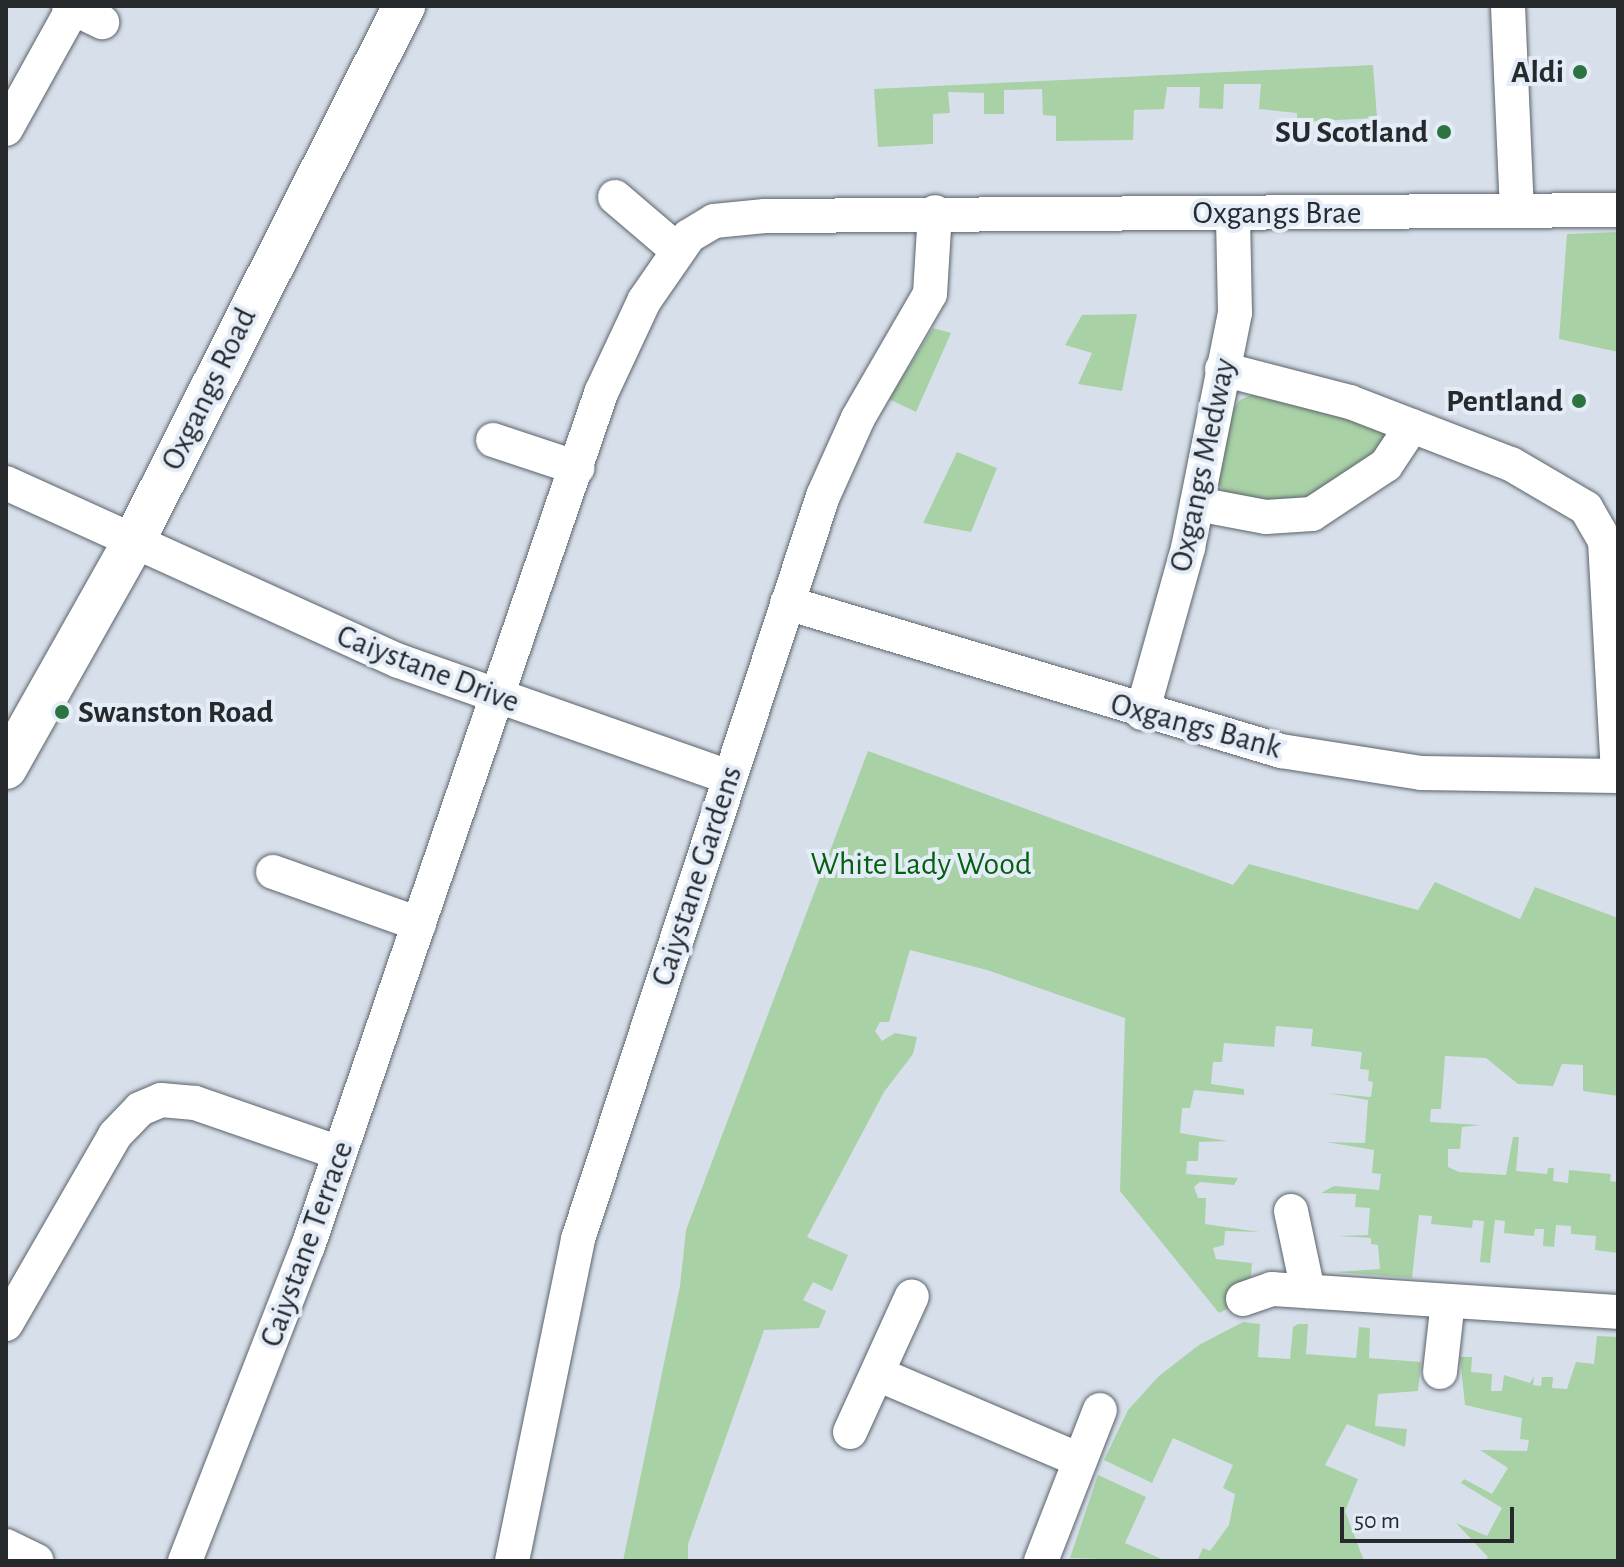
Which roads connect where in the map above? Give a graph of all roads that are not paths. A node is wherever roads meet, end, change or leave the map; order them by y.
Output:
1 (404, 6) edge
2 (1508, 6) edge
3 (81, 12) edge
4 (6, 129) edge
5 (615, 197) dead end
6 (1517, 210) junction
7 (1618, 210) edge
8 (935, 212) junction
9 (1233, 214) junction
10 (677, 250) junction
11 (1222, 369) junction
12 (1412, 426) junction
13 (493, 440) dead end
14 (577, 468) junction
15 (6, 483) edge
16 (1197, 504) junction
17 (133, 543) junction
18 (787, 603) junction
19 (495, 695) junction
20 (1142, 713) junction
21 (6, 768) edge
22 (1618, 774) edge
23 (729, 777) junction
24 (273, 872) dead end
25 (419, 924) junction
26 (339, 1153) junction
27 (1291, 1211) dead end
28 (1308, 1291) junction
29 (912, 1296) dead end
30 (1243, 1299) dead end
31 (1448, 1301) junction
32 (1618, 1312) edge
33 (6, 1324) edge
34 (1440, 1372) dead end
35 (880, 1375) junction
36 (1100, 1410) dead end
37 (850, 1432) dead end
38 (1077, 1459) junction
39 (6, 1546) edge
40 (37, 1561) edge
41 (185, 1561) edge
42 (512, 1561) edge
43 (1041, 1561) edge

1 - 17 main road, Oxgangs Road
2 - 6 street
3 - 4 street
5 - 10 street
6 - 7 street, Oxgangs Brae
6 - 9 street, Oxgangs Brae
8 - 9 street, Oxgangs Brae
8 - 10 street, Caiystane Terrace
8 - 18 street, Caiystane Gardens
9 - 11 street, Oxgangs Medway
10 - 14 street, Caiystane Terrace
11 - 12 street
11 - 16 street, Oxgangs Medway
12 - 16 street
12 - 22 street
13 - 14 street
14 - 19 street, Caiystane Terrace
15 - 17 street
16 - 20 street, Oxgangs Medway
17 - 19 street, Caiystane Drive
17 - 21 main road, Oxgangs Road
18 - 20 street, Oxgangs Bank
18 - 23 street, Caiystane Gardens
19 - 23 street, Caiystane Drive
19 - 25 street, Caiystane Terrace
20 - 22 street, Oxgangs Bank
23 - 42 street, Caiystane Gardens
24 - 25 street
25 - 26 street, Caiystane Terrace
26 - 33 street
26 - 41 street, Caiystane Terrace
27 - 28 street
28 - 30 street
28 - 31 street
29 - 35 street
31 - 32 street
31 - 34 street
35 - 37 street
35 - 38 street
36 - 38 street
38 - 43 street
39 - 40 street

